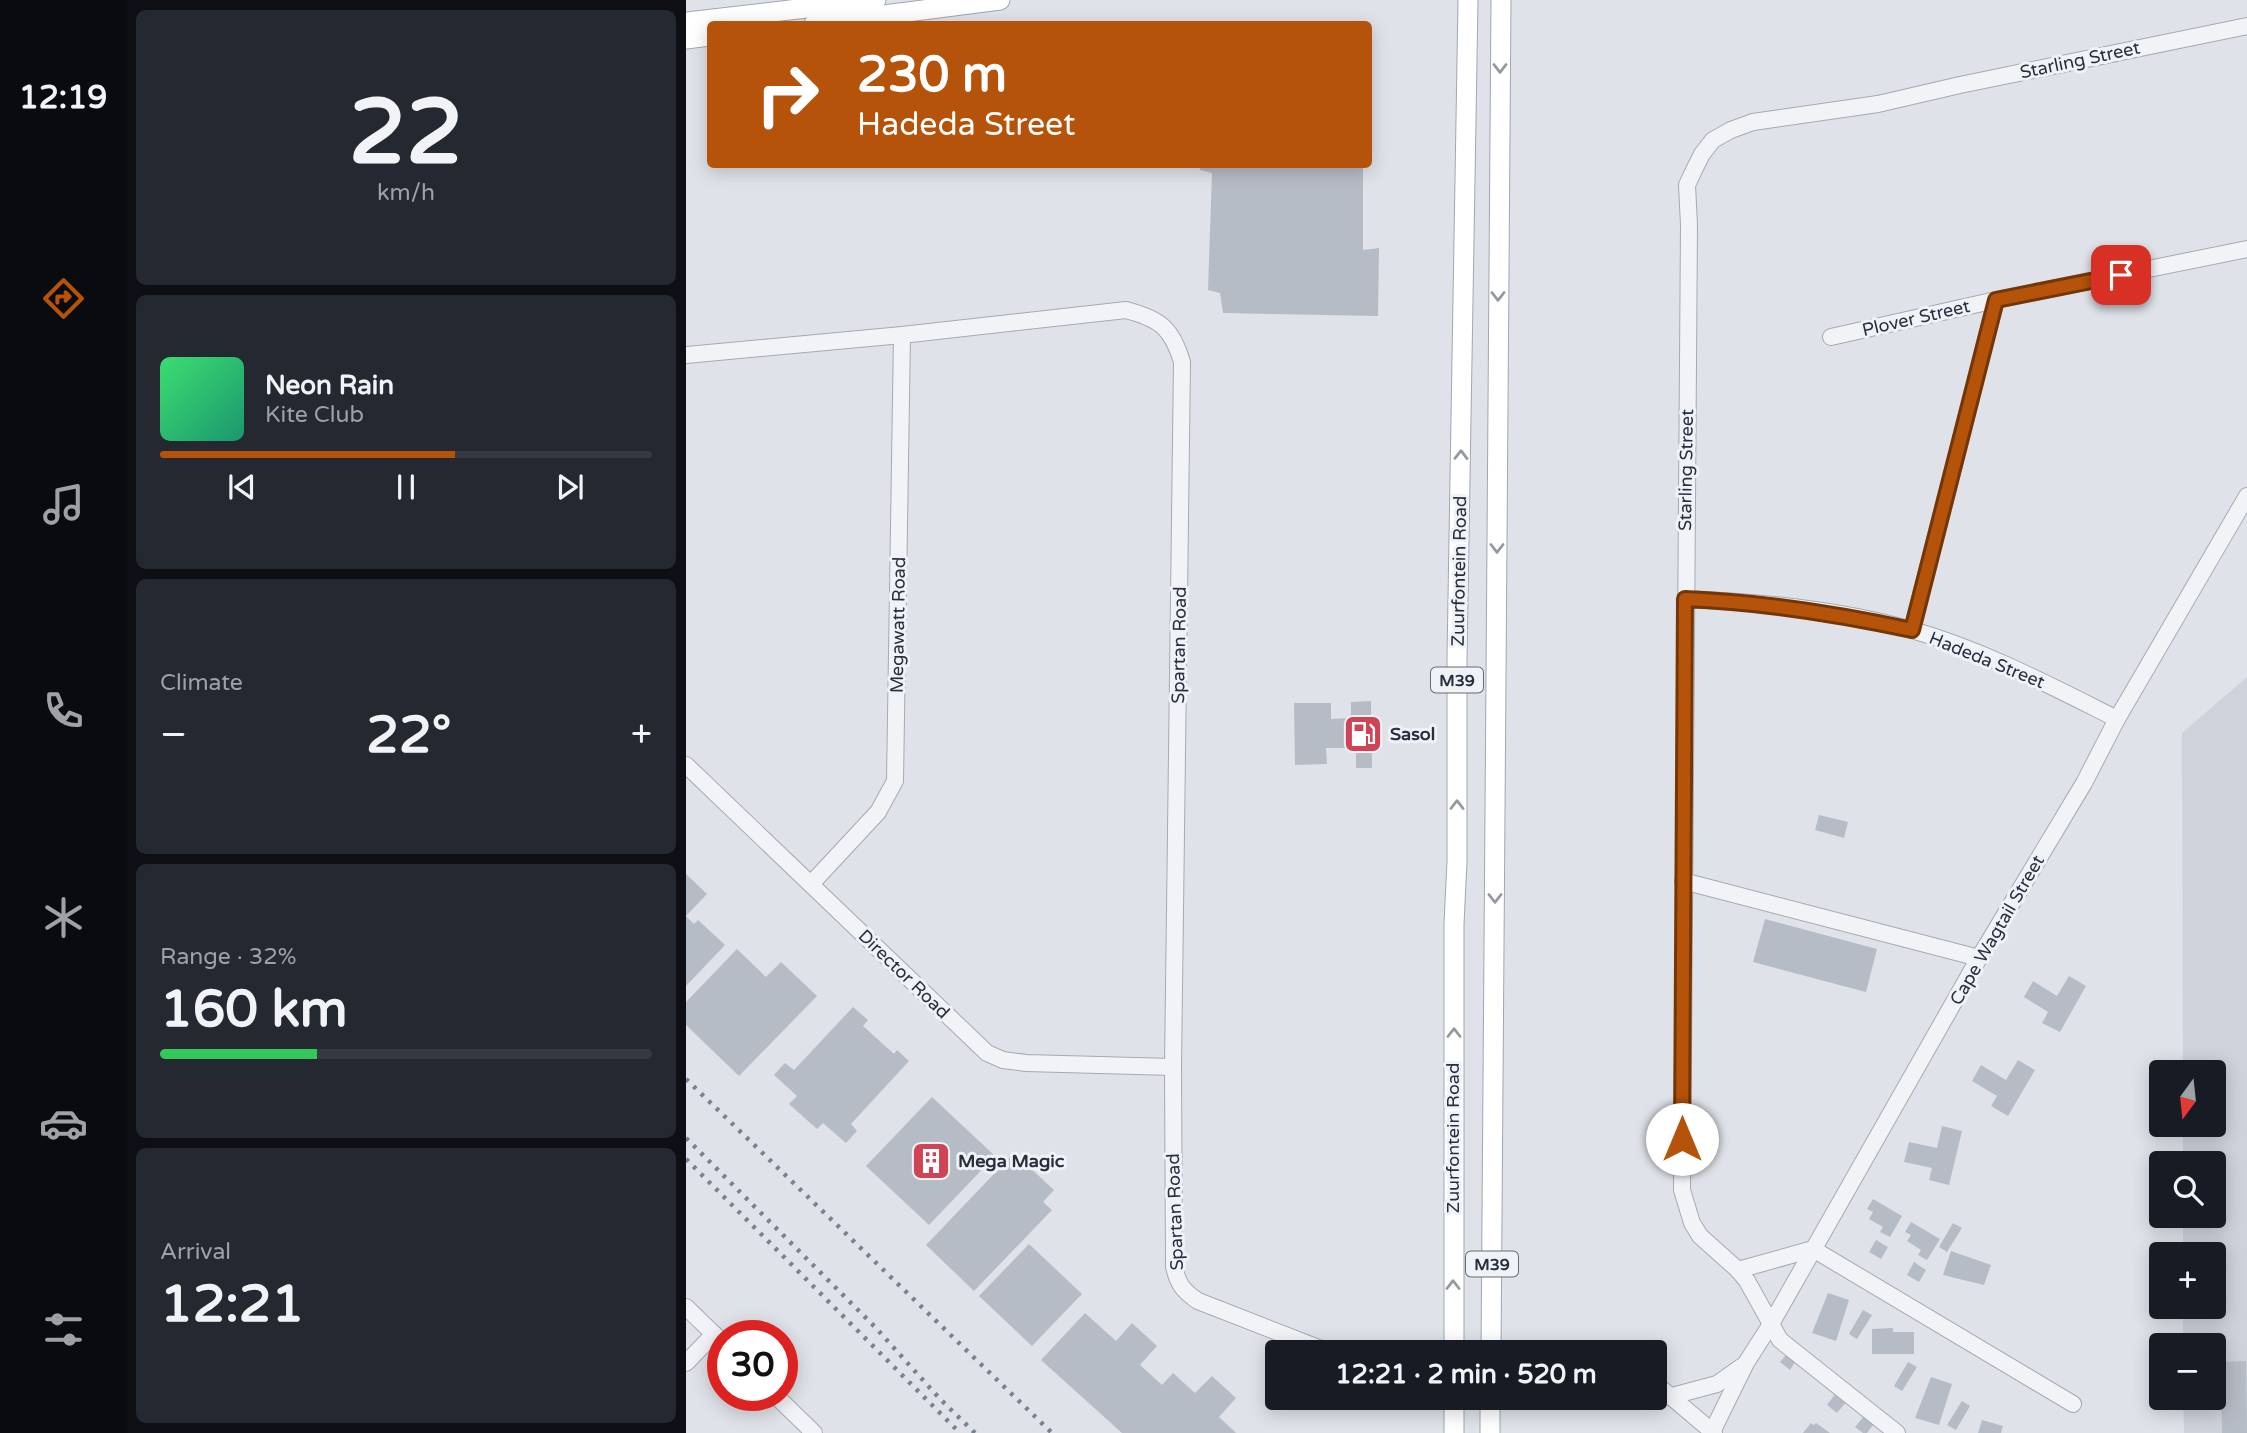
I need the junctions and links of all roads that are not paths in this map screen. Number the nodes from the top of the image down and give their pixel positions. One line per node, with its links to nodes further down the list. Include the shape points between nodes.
1 (876, 0): 6 (main road)
2 (1000, 0): 5 (main road)
3 (1468, 0): 30 (main road, Zuurfontein Road / M39, one-way to 3, via 1454,938)
4 (1501, 0): 31 (main road, Zuurfontein Road / M39, one-way to 31)
5 (837, 21)
6 (686, 22)
7 (2247, 26): 16 (street, Starling Street, via 1878,104 1753,122 1713,140 1687,185)
8 (707, 36): 9 (main road)
9 (686, 39)
10 (2247, 249): 11 (street, Plover Street)
11 (1996, 300): 13 (street, Plover Street); 17 (street)
12 (902, 335): 14 (street, Spartan Road); 21 (street, Megawatt Road, via 895,782 878,812); 23 (street, Spartan Road, via 1126,310 1148,316 1176,341 1182,362)
13 (1831, 337)
14 (686, 355)
15 (2247, 496): 18 (street, Cape Wagtail Street)
16 (1685, 599): 17 (street, Hadeda Street, via 1797,608); 20 (street, Starling Street)
17 (1912, 630): 18 (street, Hadeda Street, via 2034,677)
18 (2117, 719): 22 (street, Cape Wagtail Street)
19 (686, 765): 21 (street, Director Road)
20 (1684, 881): 22 (street); 25 (street, Starling Street, via 1682,1191 1700,1237)
21 (811, 884): 23 (street, Director Road, via 987,1053 1026,1062)
22 (1979, 958): 24 (street, Cape Wagtail Street)
23 (1173, 1067): 29 (street, Spartan Road, via 1174,1267 1178,1282 1198,1301)
24 (1813, 1249): 25 (street); 27 (street, Cape Wagtail Street); 37 (street)
25 (1738, 1270): 27 (street, Starling Street)
26 (686, 1307): 28 (street)
27 (1771, 1324): 34 (street, Cape Wagtail Street); 45 (street, Starling Street, via 1780,1340)
28 (707, 1328)
29 (1298, 1340)
30 (1454, 1340)
31 (1491, 1340)
32 (707, 1347): 33 (street)
33 (686, 1363)
34 (1746, 1363): 36 (street, via 1724,1381); 44 (street)
35 (1667, 1392): 36 (street)
36 (1672, 1396): 44 (street)
37 (2073, 1404)
38 (1454, 1410): 42 (main road)
39 (1490, 1410): 43 (main road)
40 (791, 1411): 41 (street)
41 (814, 1433)
42 (1454, 1433)
43 (1489, 1433)
44 (1713, 1433)
45 (1897, 1433)

